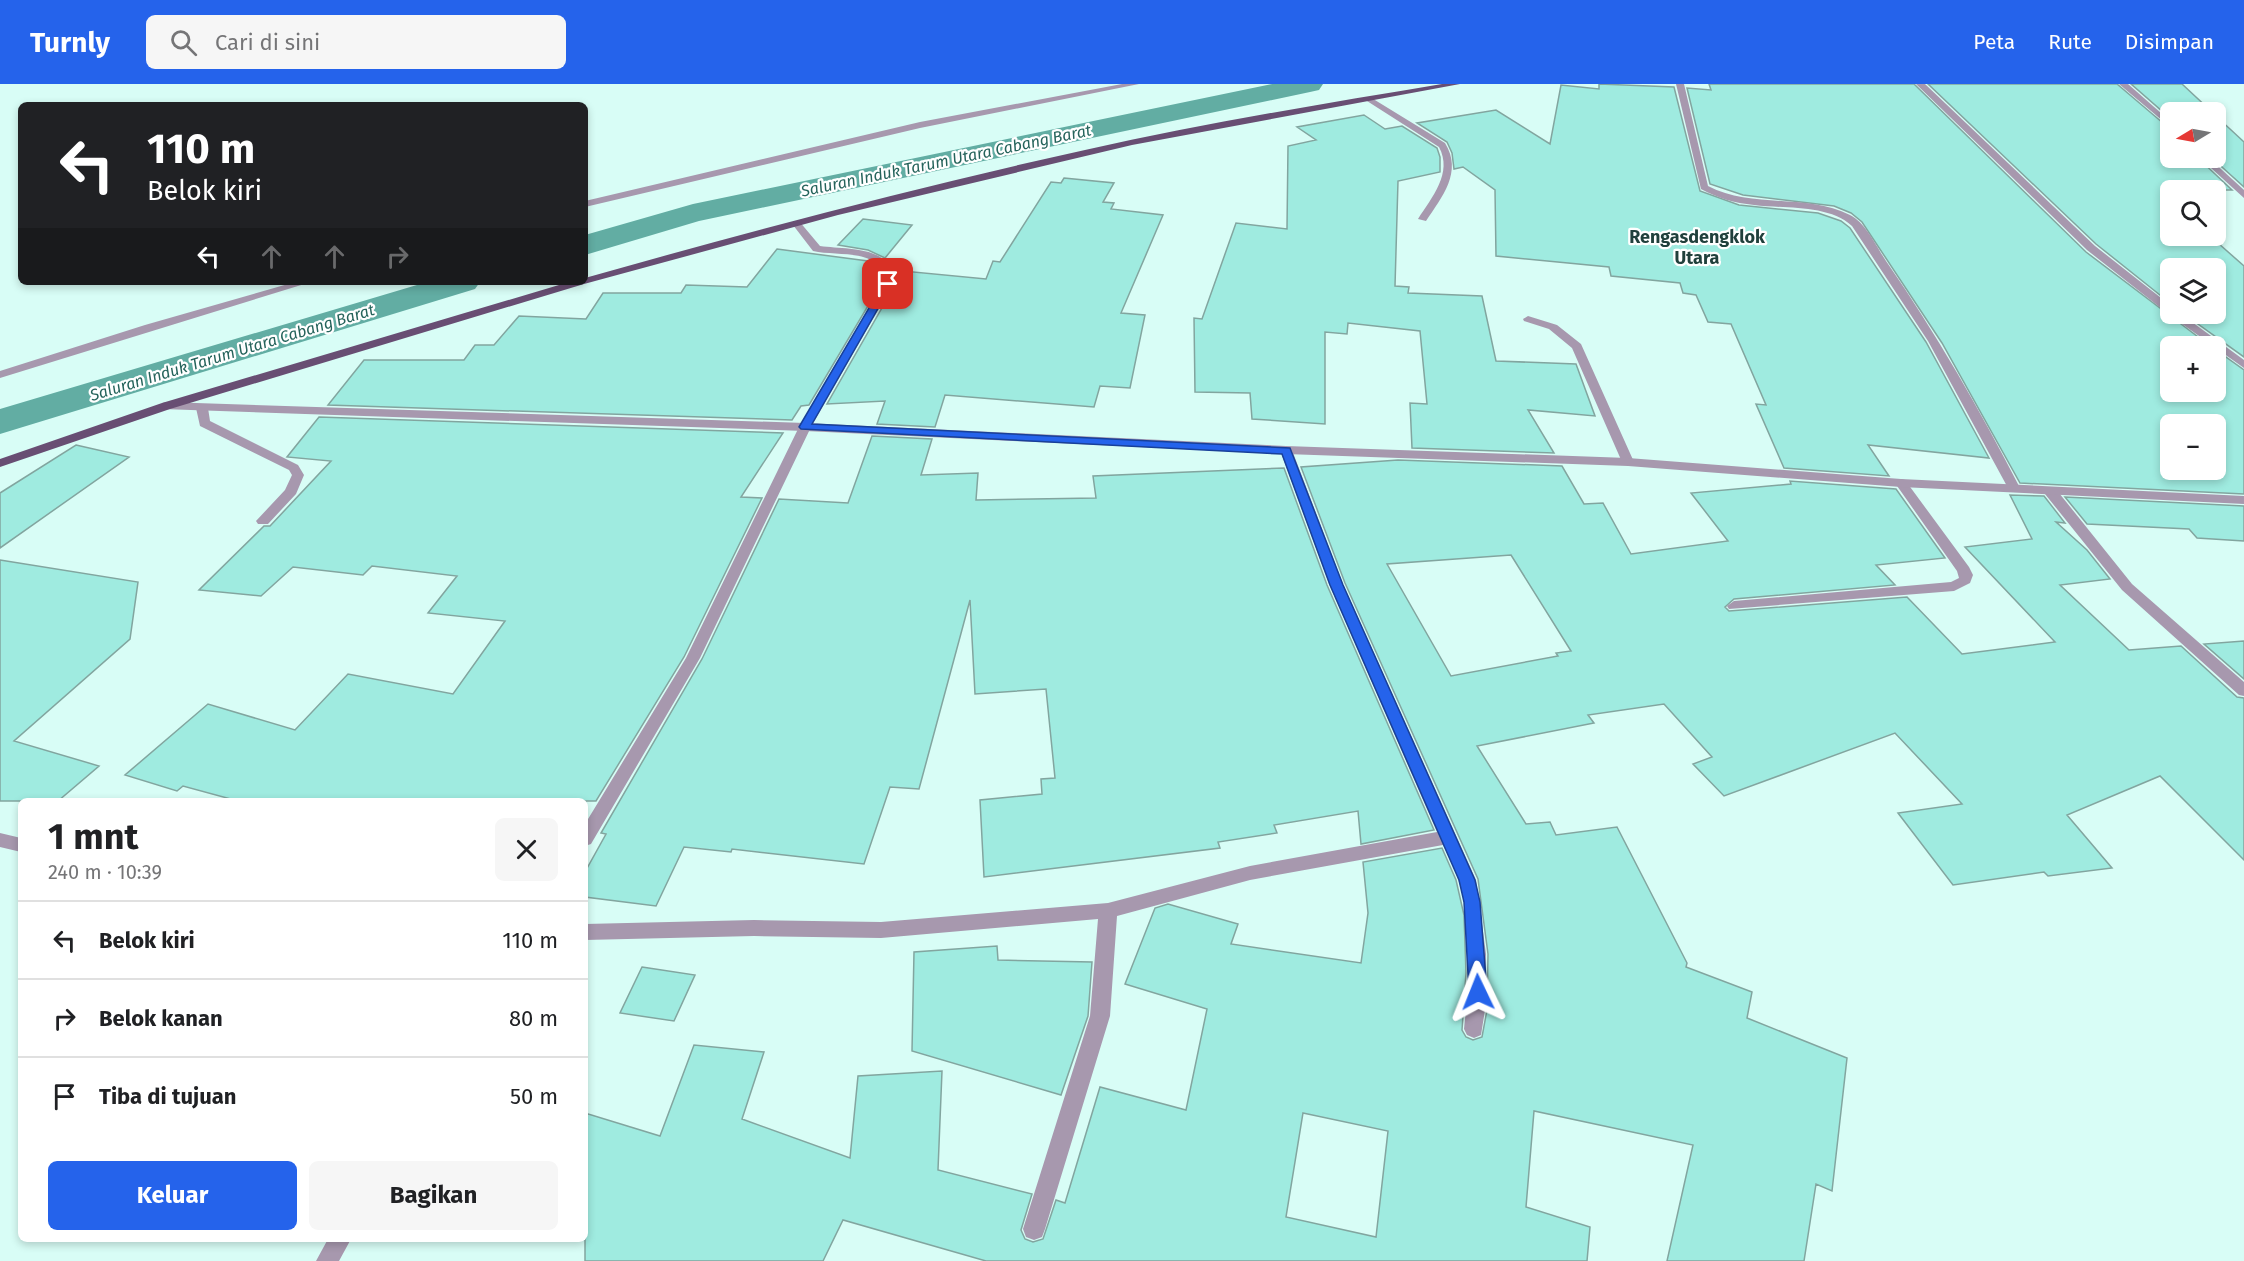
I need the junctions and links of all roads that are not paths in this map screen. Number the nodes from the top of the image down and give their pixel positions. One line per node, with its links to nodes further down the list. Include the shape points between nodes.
1 (1135, 84): 10 (street, via 920,125)
2 (1456, 84): 6 (main road)
3 (1680, 84): 28 (street, via 1704,187 1721,195 1818,210 1852,221 1915,308 1966,394)
4 (1920, 84): 16 (street, via 2091,248)
5 (2123, 84): 7 (street)
6 (1370, 99): 11 (street, via 1442,145 1448,153 1451,169); 12 (main road, via 1086,152)
7 (2160, 116)
8 (2215, 168): 9 (street)
9 (2244, 195)
10 (588, 203)
11 (1423, 219)
12 (796, 223): 13 (main road); 23 (street, via 815,248 878,258 887,265 890,277)
13 (588, 280)
14 (570, 285): 21 (main road)
15 (282, 286): 20 (street)
16 (2160, 302)
17 (1528, 319): 26 (street, via 1553,327 1577,346)
18 (2189, 324): 19 (street)
19 (2244, 365)
20 (0, 375)
21 (166, 406): 22 (street); 25 (main road)
22 (202, 408): 23 (street); 31 (street, via 204,423 294,468 298,475 291,491)
23 (805, 427): 24 (street); 34 (street, via 693,658)
24 (1286, 450): 26 (street); 35 (street, via 1336,585)
25 (0, 462)
26 (1628, 462): 27 (street)
27 (1901, 483): 28 (street); 32 (street, via 1964,570 1962,583)
28 (2014, 488): 29 (street)
29 (2050, 491): 30 (street); 33 (street, via 2127,587)
30 (2244, 500)
31 (262, 521)
32 (1734, 606)
33 (2244, 691)
34 (588, 834)
35 (1447, 837): 38 (street, via 1250,873); 40 (street, via 1460,861 1472,902 1478,992)
36 (0, 840): 37 (street)
37 (18, 844)
38 (1108, 911): 39 (street, via 881,930); 41 (street, via 1100,1016)
39 (588, 932)
40 (1474, 1029)
41 (1035, 1229)
42 (338, 1242): 43 (street)
43 (327, 1261)

